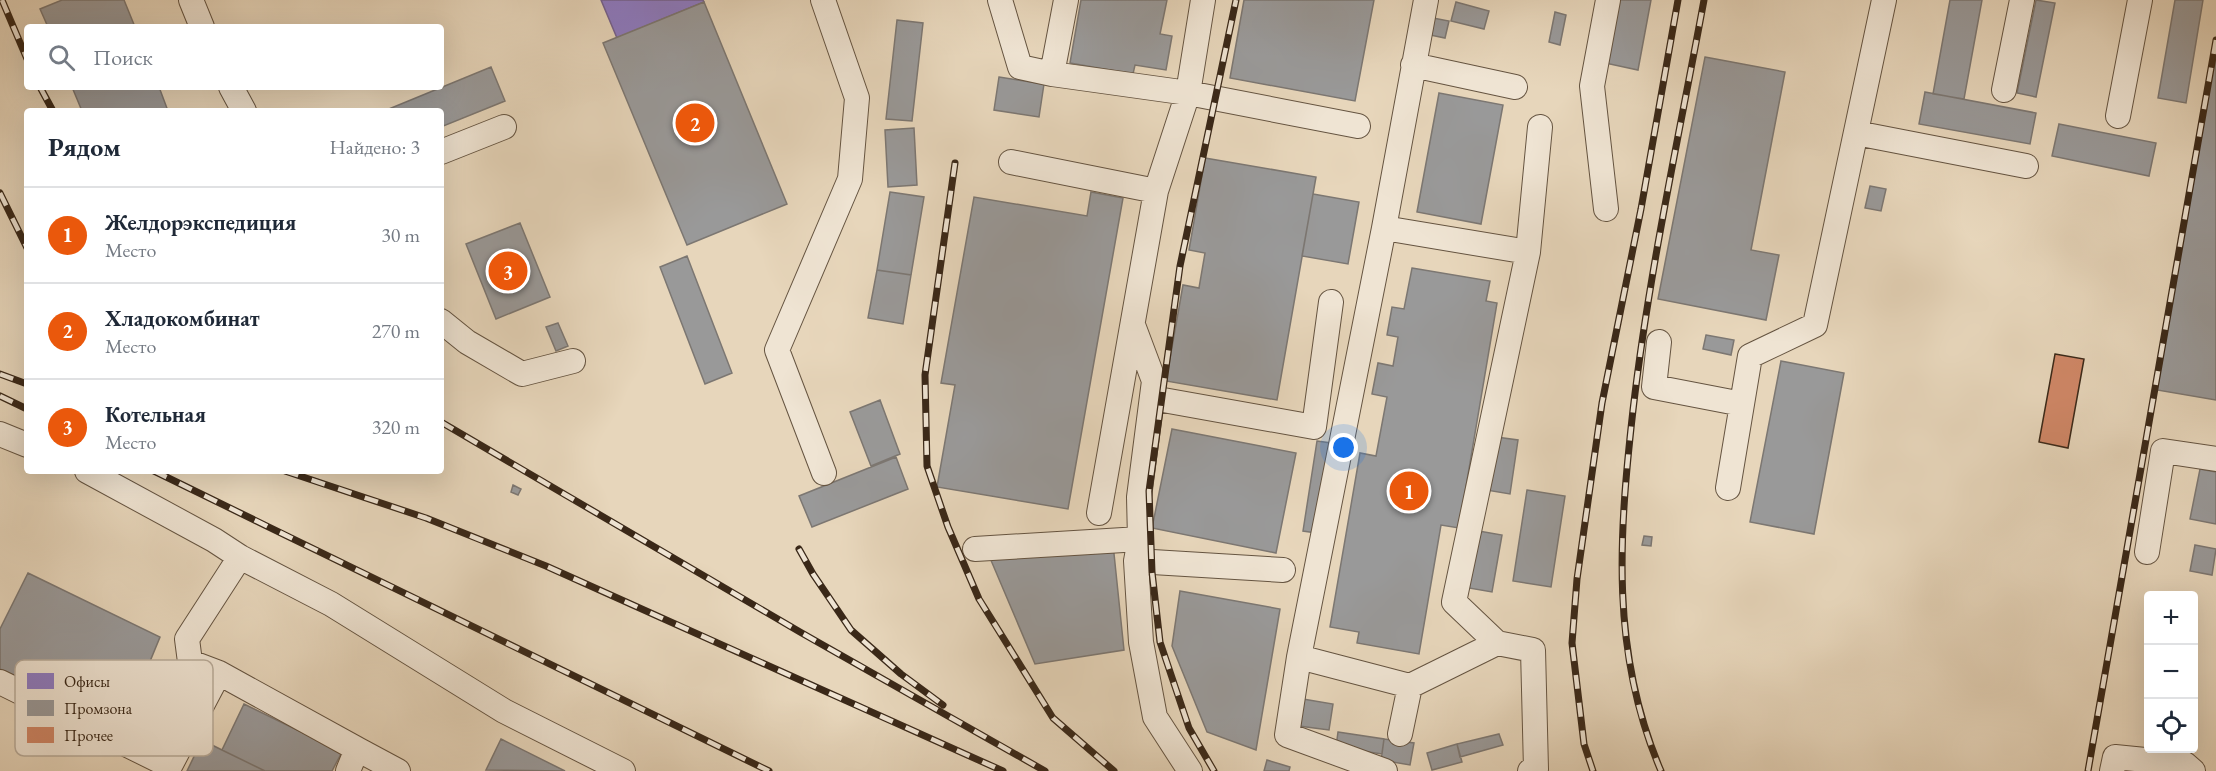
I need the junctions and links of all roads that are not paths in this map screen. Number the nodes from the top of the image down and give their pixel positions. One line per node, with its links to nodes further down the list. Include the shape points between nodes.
1 (191, 0): 11 (street)
2 (823, 0): 41 (street, via 857,98 850,179 777,350)
3 (1000, 0): 13 (street, via 1020,67)
4 (1066, 0): 13 (street)
5 (1203, 0): 17 (street)
6 (1426, 0): 12 (street)
7 (1608, 0): 28 (street, via 1592,86)
8 (1884, 0): 23 (street)
9 (2022, 0): 16 (street)
10 (2140, 0): 19 (street)
11 (201, 24)
12 (1413, 65): 14 (street); 29 (street)
13 (1052, 74): 17 (street)
14 (1515, 87)
15 (233, 90): 18 (street)
16 (2004, 90)
17 (1188, 93): 20 (street); 27 (street)
18 (242, 108)
19 (2118, 117)
20 (1358, 126)
21 (504, 127): 24 (street)
22 (1540, 127): 30 (street)
23 (1856, 133): 26 (street); 37 (street, via 1815,326 1750,356)
24 (444, 151)
25 (1011, 162): 27 (street)
26 (2026, 166)
27 (1156, 191): 33 (street)
28 (1605, 209)
29 (1384, 228): 30 (street); 51 (street)
30 (1528, 252): 50 (street, via 1454,602)
31 (1331, 302): 36 (street, via 1314,428)
32 (444, 323): 35 (street, via 467,342 522,374)
33 (1133, 324): 36 (street, via 1154,381); 44 (street)
34 (1659, 342): 37 (street, via 1654,387)
35 (573, 361)
36 (1152, 398): 46 (street, via 1139,498)
37 (1742, 404): 43 (street)
38 (0, 434): 39 (street)
39 (24, 444)
40 (2216, 459): 47 (street, via 2163,451)
41 (824, 473)
42 (93, 474): 48 (street)
43 (1728, 488)
44 (1099, 513)
45 (975, 549): 46 (street)
46 (1138, 550): 49 (street); 65 (street, via 1141,642 1155,717)
47 (2147, 552)
48 (240, 557): 52 (street, via 187,639); 64 (street, via 331,604 504,711)
49 (1284, 570)
50 (1497, 643): 57 (street); 67 (street, via 1533,650 1536,769)
51 (1299, 657): 57 (street); 66 (street, via 1287,735)
52 (190, 660)
53 (213, 671): 54 (street)
54 (219, 673): 56 (street); 61 (street)
55 (0, 682): 58 (street)
56 (213, 685)
57 (1410, 686): 59 (street)
58 (15, 690)
59 (1400, 734)
60 (144, 756): 62 (street)
61 (352, 760): 63 (street)
62 (169, 769)
63 (398, 771)
64 (623, 771)
65 (1190, 771)
66 (1385, 771)
67 (1530, 771)
68 (2112, 771): 69 (street, via 2115,757 2185,764)
69 (2193, 771)

